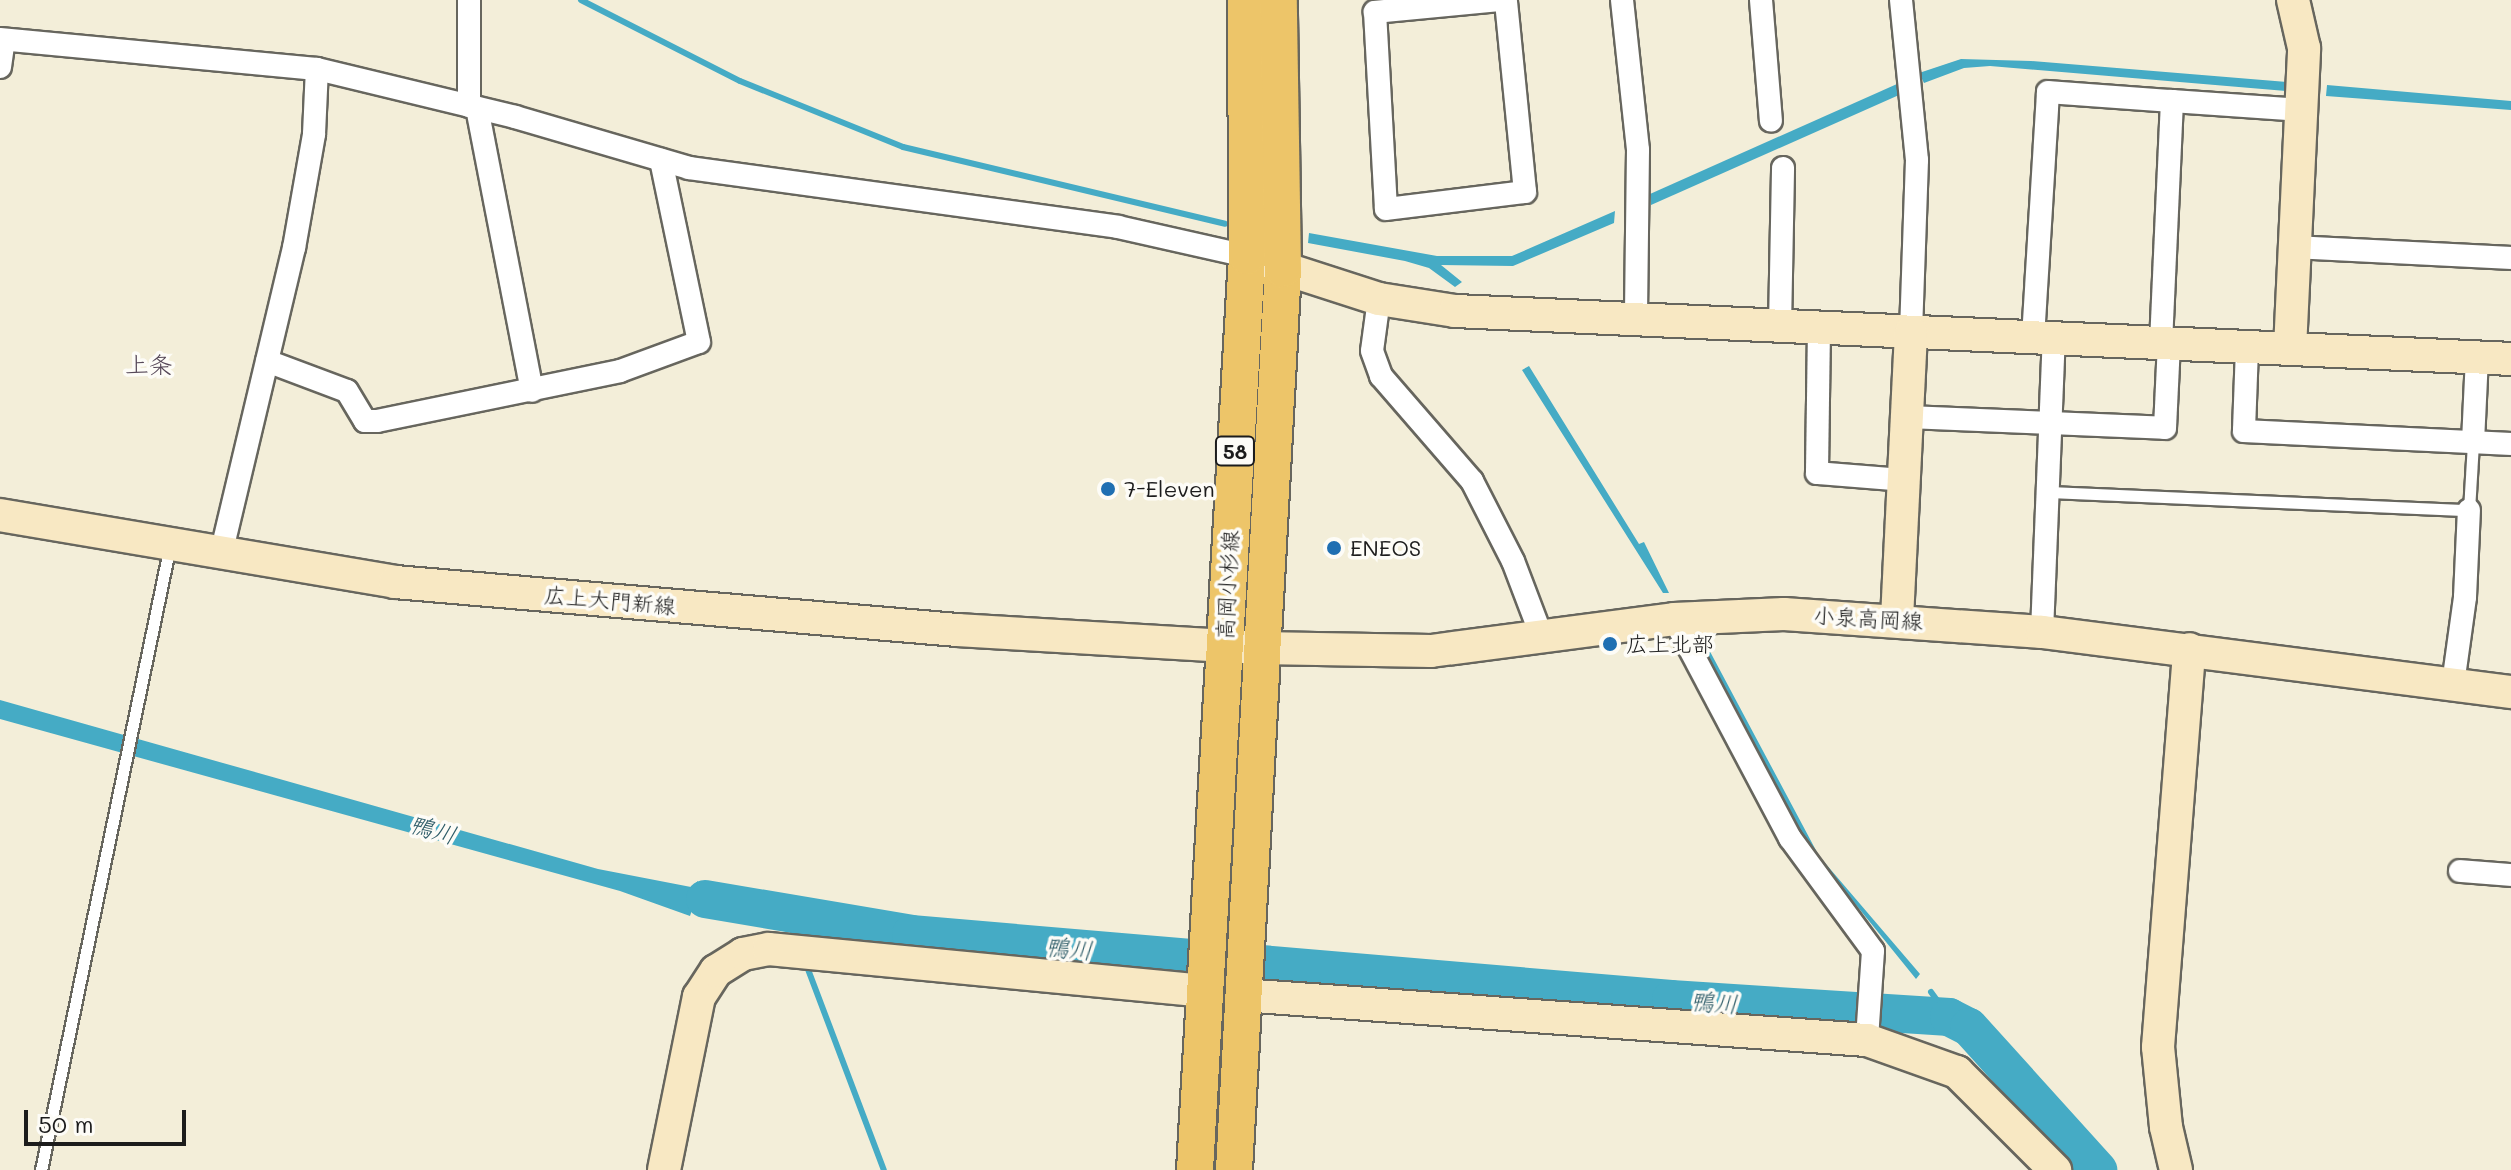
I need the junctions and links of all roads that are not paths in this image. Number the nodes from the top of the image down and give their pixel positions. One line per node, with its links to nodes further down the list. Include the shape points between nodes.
1 (469, 0): 15 (street)
2 (1246, 0): 21 (main road, 高岡小杉線 / 58)
3 (1279, 0): 23 (main road, 高岡小杉線 / 58)
4 (1499, 0): 10 (street)
5 (1506, 0): 10 (street, via 1525,192 1386,209)
6 (1622, 0): 25 (street, via 1638,150)
7 (1761, 0): 17 (street)
8 (1901, 0): 28 (street, via 1917,160)
9 (2293, 0): 16 (street, via 2304,48)
10 (1375, 6)
11 (2, 40): 12 (street); 13 (street)
12 (0, 67)
13 (317, 69): 15 (street); 35 (street, via 311,148)
14 (2172, 101): 16 (street); 29 (street, via 2048,92); 30 (street)
15 (473, 107): 18 (street); 36 (street)
16 (2302, 110): 20 (street)
17 (1771, 121)
18 (661, 160): 21 (street, via 1118,227); 36 (street, via 699,342 620,371)
19 (1783, 168): 26 (street)
20 (2294, 247): 22 (street); 32 (street)
21 (1247, 256): 23 (street); 51 (main road, 高岡小杉線 / 58)
22 (2511, 258)
23 (1283, 269): 24 (street); 52 (main road, 高岡小杉線 / 58)
24 (1379, 299): 25 (street, via 1455,311); 50 (street, via 1372,351 1381,376 1472,481 1513,561)
25 (1636, 319): 26 (street)
26 (1780, 327): 27 (street)
27 (1819, 328): 28 (street); 41 (street, via 1817,473)
28 (1911, 332): 29 (street); 37 (street)
29 (2043, 338): 30 (street); 38 (street)
30 (2165, 344): 31 (street); 38 (street, via 2165,428)
31 (2247, 348): 32 (street); 39 (street, via 2244,431)
32 (2290, 349): 33 (street)
33 (2477, 357): 34 (street); 39 (street)
34 (2511, 359)
35 (267, 361): 36 (street, via 347,391 365,421); 46 (street)
36 (532, 391)
37 (1907, 417): 38 (street); 41 (street)
38 (2051, 423): 42 (street)
39 (2473, 442): 40 (street); 43 (lane)
40 (2511, 444)
41 (1904, 480): 48 (street)
42 (2049, 492): 43 (lane); 49 (street)
43 (2469, 510): 54 (street)
44 (0, 515): 45 (street, 広上大門新線)
45 (170, 544): 46 (street, 広上大門新線); 61 (lane)
46 (221, 554): 51 (street, 広上大門新線, via 395,582 957,630)
47 (1674, 619): 48 (street, 小泉高岡線, via 1784,614); 50 (street, 小泉高岡線); 60 (street, via 1790,838 1873,951)
48 (1897, 619): 49 (street, 小泉高岡線)
49 (2042, 632): 53 (street, 小泉高岡線)
50 (1543, 640): 52 (street, 小泉高岡線, via 1431,651)
51 (1224, 646): 52 (street, 小泉高岡線); 58 (main road, 高岡小杉線 / 58)
52 (1260, 648): 59 (main road, 高岡小杉線 / 58)
53 (2189, 649): 54 (street, 小泉高岡線); 66 (street, via 2158,1047)
54 (2453, 684): 55 (street, 小泉高岡線)
55 (2511, 692)
56 (2460, 871): 57 (street)
57 (2511, 875)
58 (1207, 984): 62 (street, via 769,949 743,954 716,971 699,997); 63 (main road, 高岡小杉線 / 58)
59 (1242, 988): 60 (street); 64 (main road, 高岡小杉線 / 58)
60 (1868, 1034): 65 (street, via 1957,1072)
61 (41, 1170)
62 (664, 1170)
63 (1195, 1170)
64 (1234, 1170)
65 (2055, 1170)
66 (2176, 1170)

